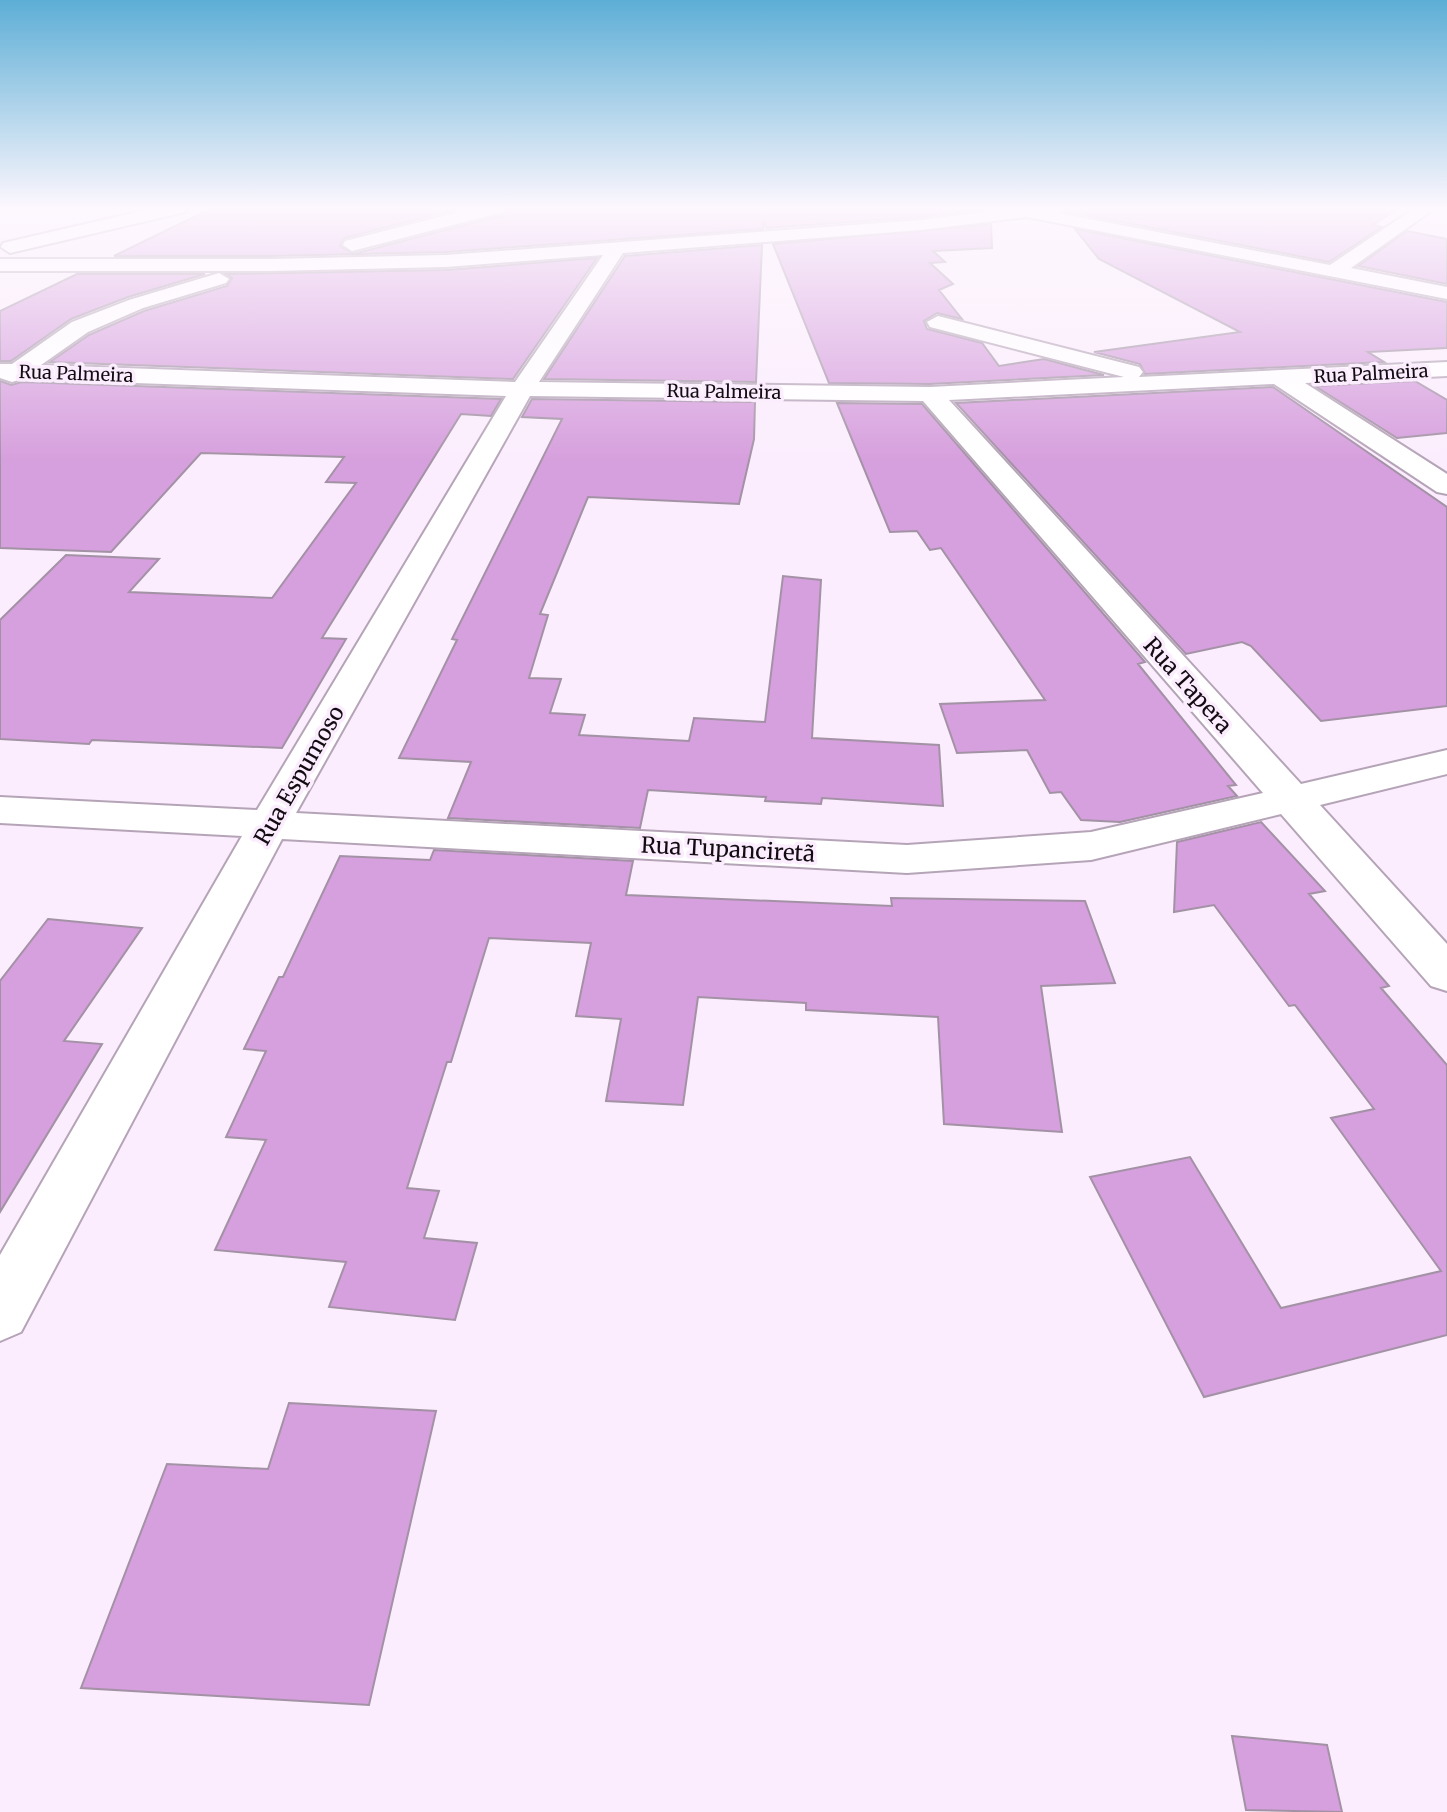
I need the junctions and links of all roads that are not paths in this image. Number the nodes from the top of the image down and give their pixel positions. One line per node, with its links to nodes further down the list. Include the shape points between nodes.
1 (176, 293): 5 (street, via 80,327)
2 (587, 293): 8 (street, Rua Espumoso)
3 (938, 322): 7 (street)
4 (1447, 369): 6 (street, Rua Palmeira)
5 (6, 375): 8 (street, Rua Palmeira)
6 (1282, 379): 7 (street, Rua Palmeira); 10 (street)
7 (1176, 384): 9 (street, Rua Palmeira)
8 (522, 389): 9 (street, Rua Palmeira); 14 (street, Rua Espumoso)
9 (930, 394): 12 (street, Rua Tapera)
10 (1447, 486)
11 (1447, 762): 12 (street, Rua Tupanciretã)
12 (1289, 798): 14 (street, Rua Tupanciretã, via 1091,846 907,859); 15 (street, Rua Tapera)
13 (0, 810): 14 (street, Rua Tupanciretã)
14 (269, 825): 16 (street, Rua Espumoso)
15 (1447, 974)
16 (0, 1312)

